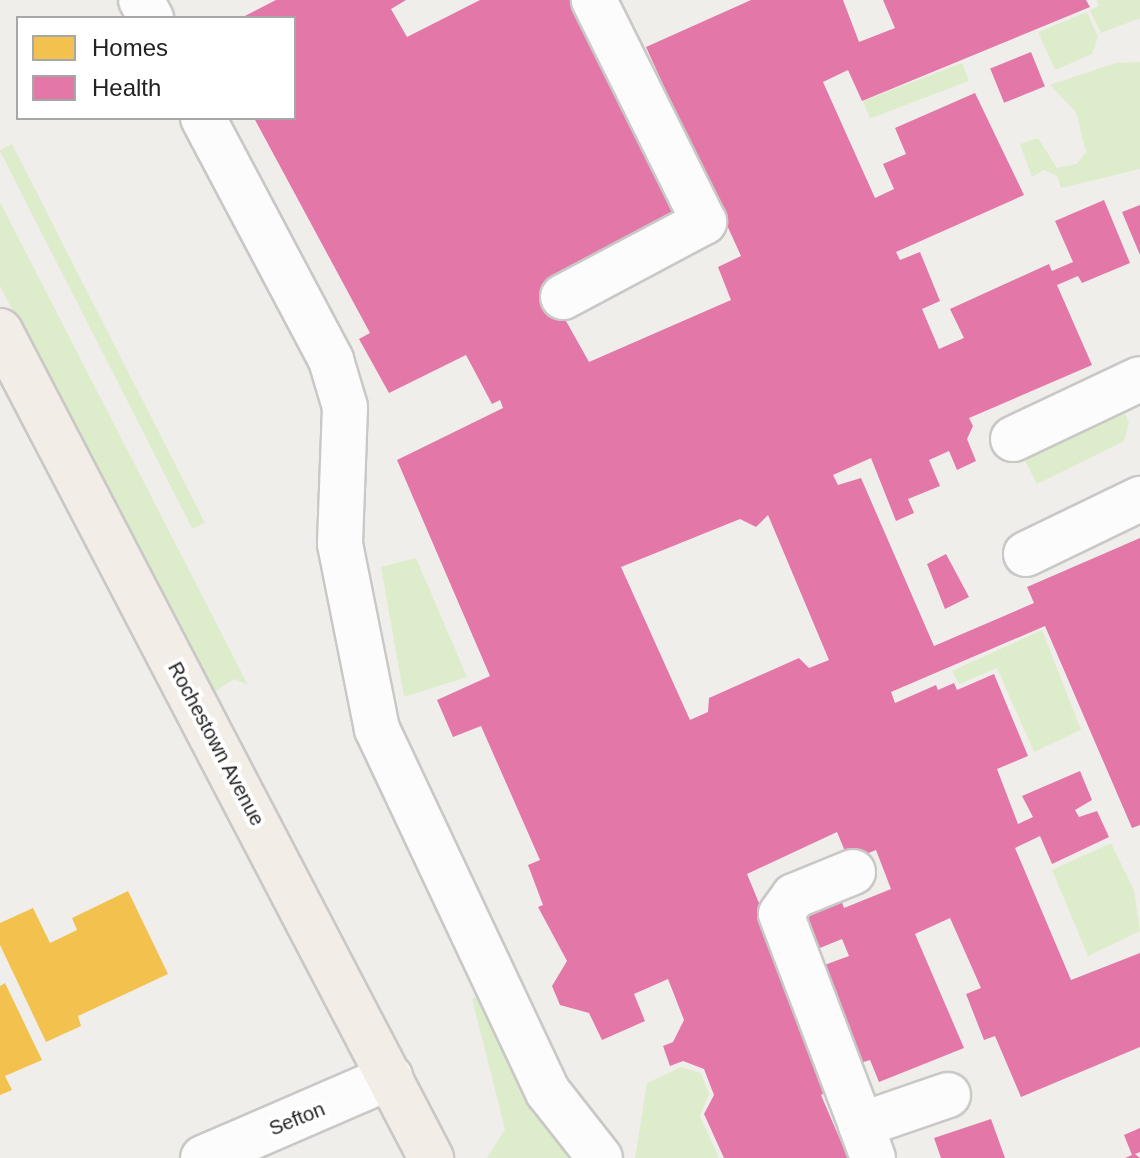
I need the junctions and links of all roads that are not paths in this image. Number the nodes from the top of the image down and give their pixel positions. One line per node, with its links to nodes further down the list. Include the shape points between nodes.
1 (594, 0): 3 (street, via 704,222)
2 (205, 120): 15 (street, via 233,155 331,360 345,407 340,544 377,729 548,1092)
3 (563, 297)
4 (0, 331): 10 (main road, Rochestown Avenue)
5 (1140, 379): 6 (street)
6 (1013, 439)
7 (1140, 499): 8 (street)
8 (1026, 554)
9 (853, 872): 12 (street, via 794,896 781,914)
10 (390, 1077): 13 (street, Sefton); 14 (main road, Rochestown Avenue)
11 (948, 1095): 12 (street)
12 (867, 1141)
13 (203, 1158)
14 (431, 1158)
15 (600, 1158)

